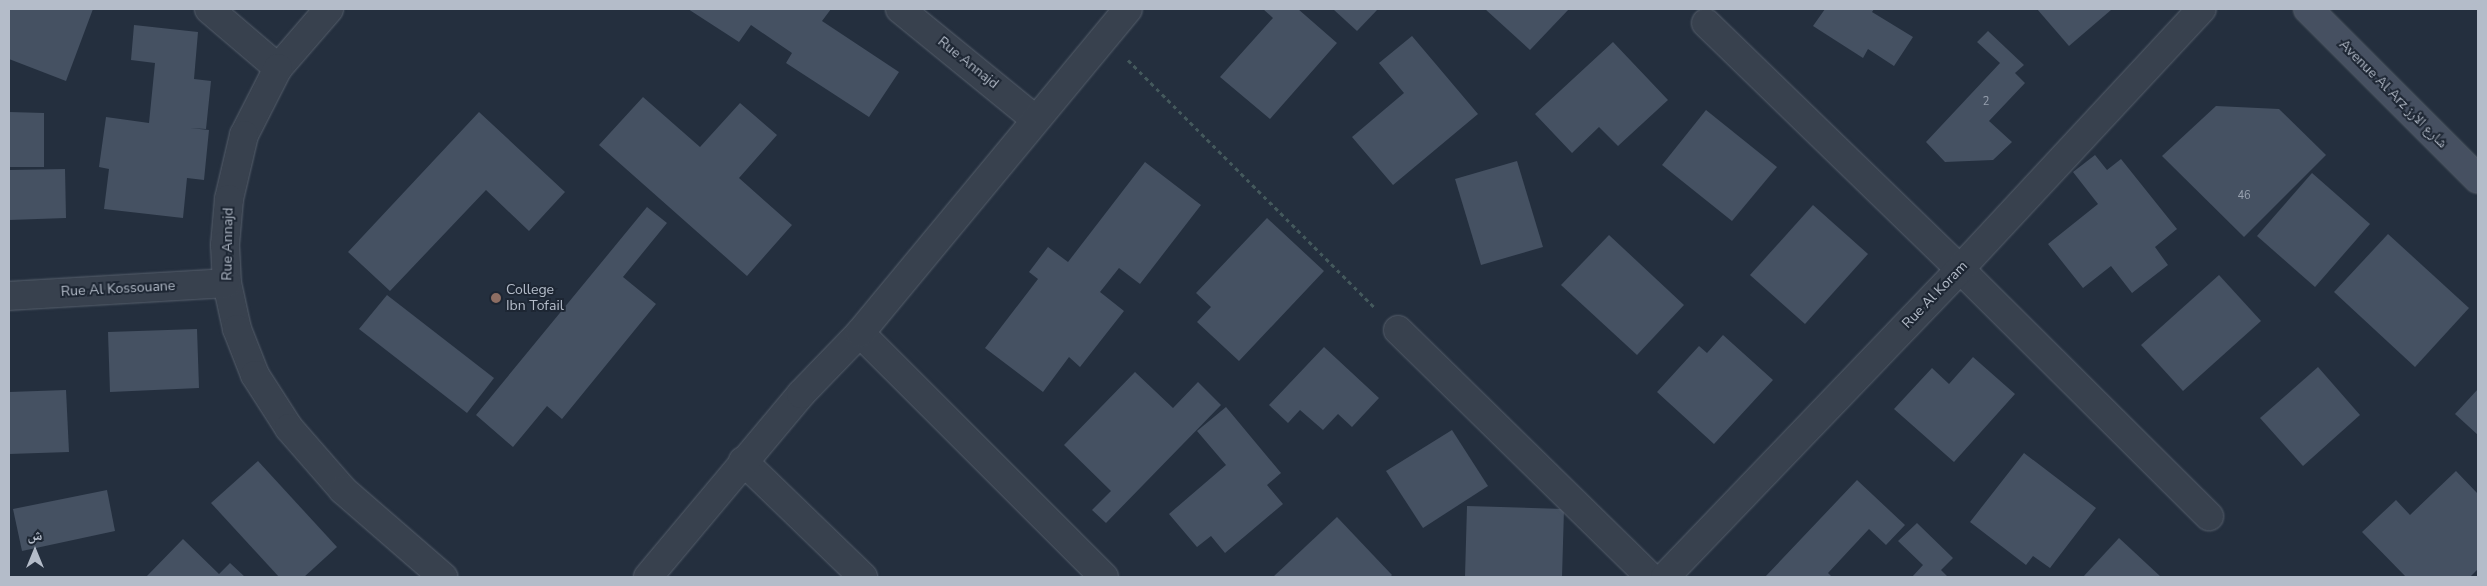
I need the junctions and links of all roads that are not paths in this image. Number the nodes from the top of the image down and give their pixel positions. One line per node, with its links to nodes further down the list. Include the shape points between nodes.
1 (209, 9): 8 (street)
2 (329, 9): 8 (street, Rue Annajd)
3 (900, 9): 9 (street, Rue Annajd)
4 (1128, 9): 9 (street)
5 (2202, 9): 11 (street, Rue Al Koram)
6 (2308, 9): 10 (street, Avenue Al Arz شارع الأرز)
7 (1706, 23): 11 (street)
8 (278, 68): 12 (street, Rue Annajd, via 244,135 229,199 225,245)
9 (1035, 119): 15 (street)
10 (2478, 179)
11 (1960, 269): 17 (street); 23 (street, Rue Al Koram)
12 (227, 283): 13 (street, Rue Al Kossouane); 18 (street, Rue Annajd, via 237,328 255,375 289,428 343,490)
13 (9, 296)
14 (1398, 330): 22 (street)
15 (860, 333): 16 (street, via 801,394); 21 (street)
16 (743, 462): 19 (street); 20 (street)
17 (2209, 516)
18 (443, 577)
19 (648, 577)
20 (863, 577)
21 (1104, 577)
22 (1650, 577)
23 (1665, 577)

